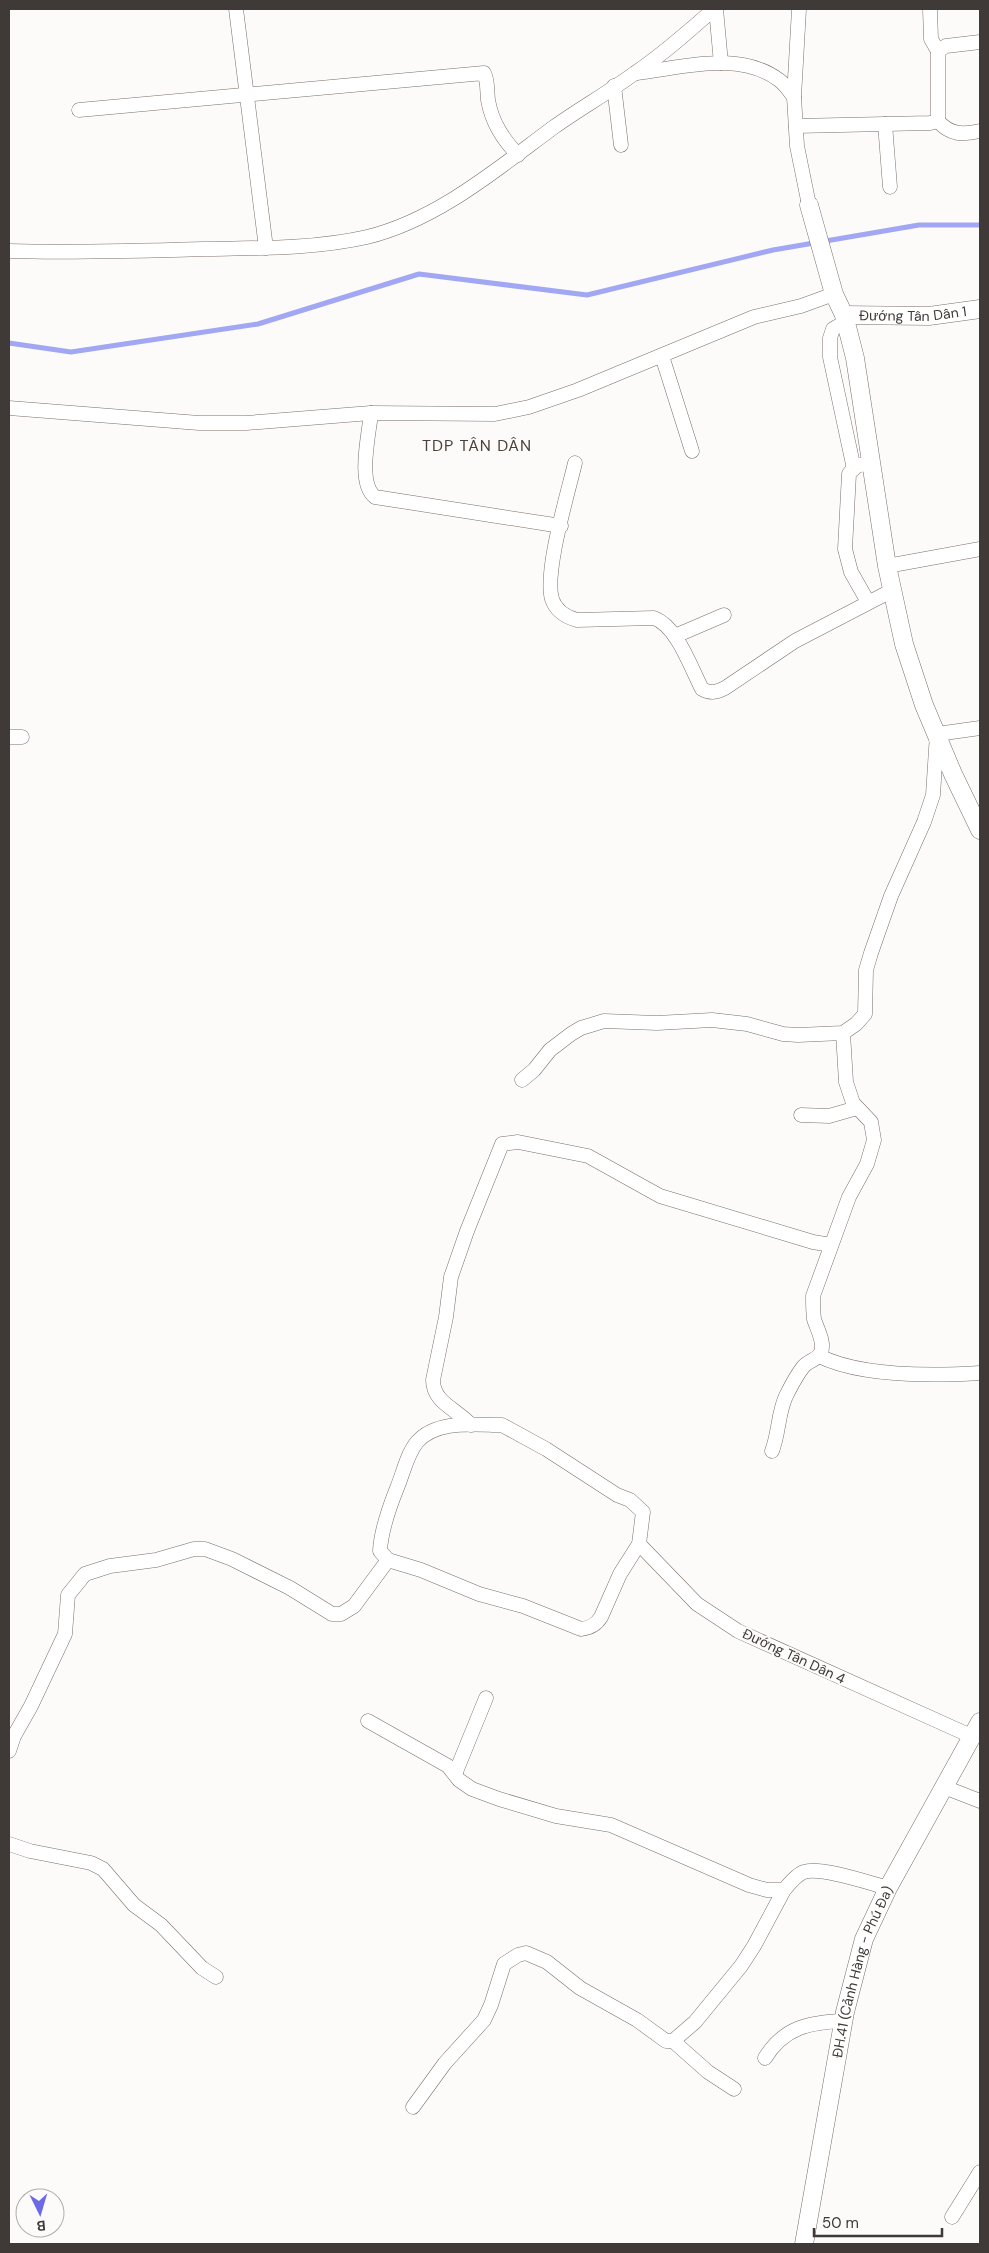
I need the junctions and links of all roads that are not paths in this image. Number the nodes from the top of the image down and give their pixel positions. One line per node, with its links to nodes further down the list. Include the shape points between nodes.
1 (236, 9): 10 (street)
2 (715, 9): 7 (street); 8 (street)
3 (799, 9): 11 (street)
4 (930, 9): 6 (street, via 931,40)
5 (980, 42): 6 (street, via 946,46)
6 (938, 51): 13 (street)
7 (721, 63): 8 (street); 11 (street, via 736,63 767,72)
8 (635, 74): 9 (street)
9 (614, 86): 17 (street); 18 (street)
10 (246, 96): 12 (street); 18 (street, via 484,73 496,125 503,139); 21 (street)
11 (794, 97): 15 (street)
12 (79, 110)
13 (938, 120): 14 (street); 16 (street, via 952,132 968,134)
14 (885, 124): 15 (street); 19 (street)
15 (796, 126): 20 (street, via 799,166)
16 (980, 131)
17 (621, 146)
18 (518, 155): 21 (street, via 464,194 368,237)
19 (890, 187)
20 (810, 205): 23 (street)
21 (266, 248): 22 (street)
22 (9, 251)
23 (834, 294): 25 (street); 26 (street, via 754,317)
24 (980, 309): 25 (street, Đướng Tân Dân 1, via 929,316)
25 (845, 319): 31 (street, via 855,358); 32 (street, via 833,328 830,357)
26 (662, 356): 28 (street, via 515,411 495,414); 29 (street)
27 (9, 408): 28 (street, via 199,423 246,423)
28 (371, 413): 33 (street, via 365,473 369,493 375,498)
29 (692, 451)
30 (575, 463): 33 (street)
31 (871, 464): 32 (street); 35 (street)
32 (854, 469): 37 (street, via 848,478 845,549 851,572)
33 (561, 526): 39 (street, via 550,574 552,595 558,609 577,620 654,618 663,621)
34 (980, 549): 35 (street)
35 (887, 566): 36 (street)
36 (891, 591): 37 (street); 41 (street, via 904,644)
37 (868, 602): 39 (street, via 794,641 738,680 714,692 702,689)
38 (724, 615): 39 (street)
39 (675, 636)
40 (980, 728): 41 (street)
41 (937, 734): 42 (street); 43 (street, via 933,795 871,953 866,970 865,1014)
42 (980, 830)
43 (844, 1033): 44 (street, via 782,1034 747,1024 712,1020 604,1021 571,1034 550,1050); 45 (street, via 846,1082)
44 (522, 1080)
45 (857, 1108): 46 (street, via 830,1116); 47 (street, via 871,1122 874,1140 867,1164 849,1196)
46 (801, 1115)
47 (831, 1245): 48 (street, via 813,1296 814,1319 821,1341); 50 (street, via 660,1196 588,1156 518,1142 502,1144 451,1277 433,1380 433,1390 438,1397)
48 (819, 1356): 49 (street, via 853,1368 930,1374); 51 (street, via 802,1368 785,1398)
49 (980, 1373)
50 (471, 1425): 52 (street, via 502,1425 639,1506 644,1512); 53 (street, via 439,1429 418,1442 407,1462 384,1527 380,1551)
51 (772, 1452)
52 (639, 1544): 53 (street, via 620,1574 597,1623 580,1629); 56 (street, Đướng Tân Dân 4, via 697,1604 738,1631)
53 (388, 1560): 57 (street, via 354,1606 341,1614 332,1614 290,1588 205,1549 110,1566 85,1574 68,1595 65,1634)
54 (486, 1698): 58 (street)
55 (368, 1721): 58 (street, via 448,1766)
56 (976, 1729): 59 (street, ĐH.41 (Cảnh Hàng - Phú Đa))
57 (9, 1752)
58 (455, 1774): 63 (street, via 472,1789 499,1799 556,1816 611,1825 749,1885)
59 (944, 1787): 60 (street); 62 (street, ĐH.41 (Cảnh Hàng - Phú Đa))
60 (980, 1801)
61 (9, 1844): 64 (street, via 91,1863 103,1869 134,1904 161,1924 202,1968)
62 (888, 1888): 63 (street, via 811,1870 802,1872); 65 (street, ĐH.41 (Cảnh Hàng - Phú Đa), via 864,1939)
63 (784, 1890): 66 (street, via 741,1966 695,2022)
64 (216, 1977)
65 (844, 2021): 67 (street, via 801,2026 778,2042); 72 (street, ĐH.41 (Cảnh Hàng - Phú Đa))
66 (674, 2041): 68 (street, via 708,2072); 69 (street, via 666,2041 637,2020 580,1988 547,1962 526,1953 504,1964 484,2020 445,2063)
67 (765, 2058)
68 (734, 2089)
69 (413, 2107)
70 (980, 2172): 71 (street)
71 (952, 2217)
72 (804, 2244)

